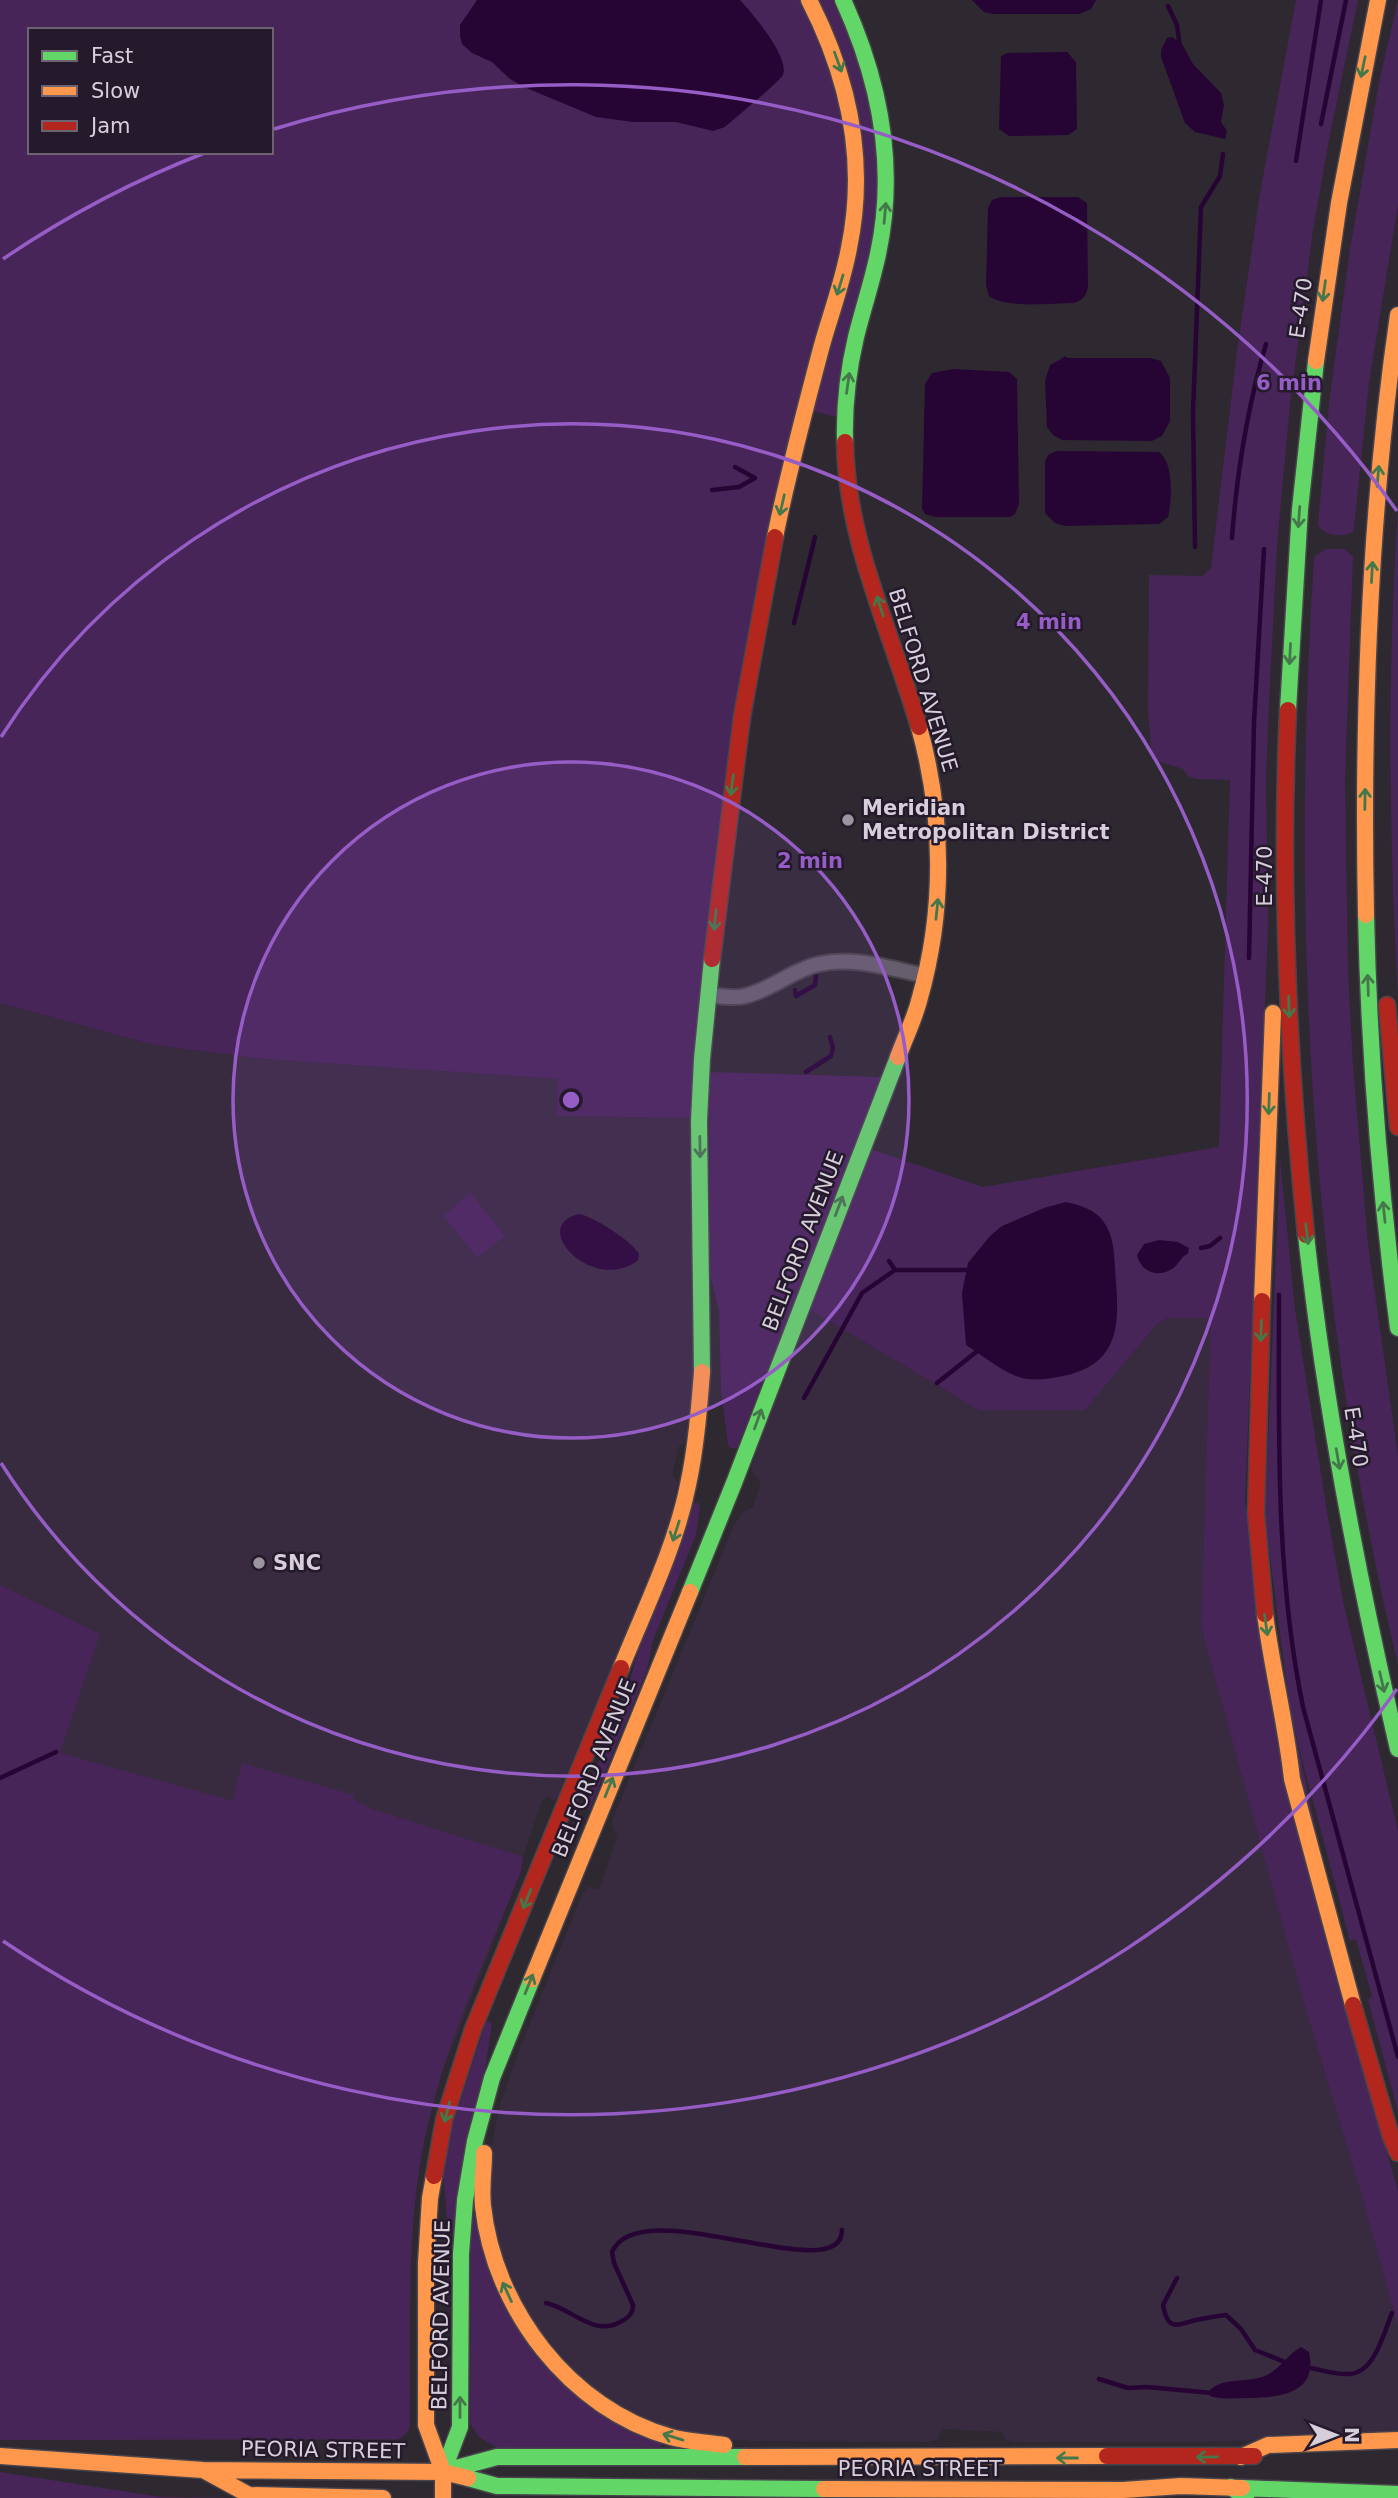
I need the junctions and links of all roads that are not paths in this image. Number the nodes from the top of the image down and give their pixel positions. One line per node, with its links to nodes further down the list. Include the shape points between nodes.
1 (809, 0): 9 (main road, BELFORD AVENUE, one-way to 9, via 834,50 849,101 857,155 856,211 761,605 741,717)
2 (842, 0): 8 (main road, BELFORD AVENUE, one-way to 2, via 939,881 934,793 921,733 861,547 846,467 847,383 882,240 886,170 874,79)
3 (1378, 0): 6 (main road, E-470, one-way to 6, via 1335,223 1305,443 1286,740)
4 (1398, 315): 5 (main road, one-way to 4, via 1367,681 1376,505)
5 (1365, 867): 7 (main road, via 1381,893); 12 (main road, one-way to 5, via 1373,1088)
6 (1285, 890): 13 (main road, E-470, one-way to 13, via 1292,1083 1314,1300 1348,1517); 14 (main road, one-way to 14, via 1276,952 1256,1504 1265,1619)
7 (1383, 954)
8 (926, 976): 9 (street, via 828,962 804,968 749,995); 15 (main road, BELFORD AVENUE, one-way to 8, via 499,2058 734,1483)
9 (708, 995): 24 (main road, BELFORD AVENUE, one-way to 24, via 699,1112 703,1379 691,1478 663,1569 473,2029 448,2107 432,2182 426,2263 426,2425)
10 (1386, 996): 11 (main road)
11 (1398, 1127)
12 (1398, 1328)
13 (1398, 1749)
14 (1289, 1751): 16 (main road, via 1300,1776); 17 (main road, via 1320,1887)
15 (481, 2115): 22 (main road, one-way to 15, via 811,2447 719,2445 672,2437 624,2417 568,2378 520,2318 493,2256 484,2210 487,2136); 24 (main road, BELFORD AVENUE, one-way to 15, via 460,2427 462,2231)
16 (1398, 2133)
17 (1398, 2153)
18 (1398, 2440): 21 (main road, via 1268,2445)
19 (1398, 2451): 21 (main road, PEORIA STREET)
20 (0, 2456): 23 (main road, PEORIA STREET)
21 (1241, 2457): 22 (main road, PEORIA STREET, one-way to 22)
22 (836, 2458): 24 (main road, PEORIA STREET, via 496,2457)
23 (203, 2470): 24 (main road, PEORIA STREET); 28 (main road, via 249,2496)
24 (443, 2472): 26 (main road, PEORIA STREET, via 498,2486); 29 (main road, BELFORD AVENUE)
25 (1231, 2487): 26 (main road, PEORIA STREET); 27 (main road, PEORIA STREET); 31 (main road)
26 (619, 2489): 30 (main road, via 593,2497)
27 (1398, 2494)
28 (383, 2498)
29 (443, 2498)
30 (495, 2498)
31 (1246, 2498)

